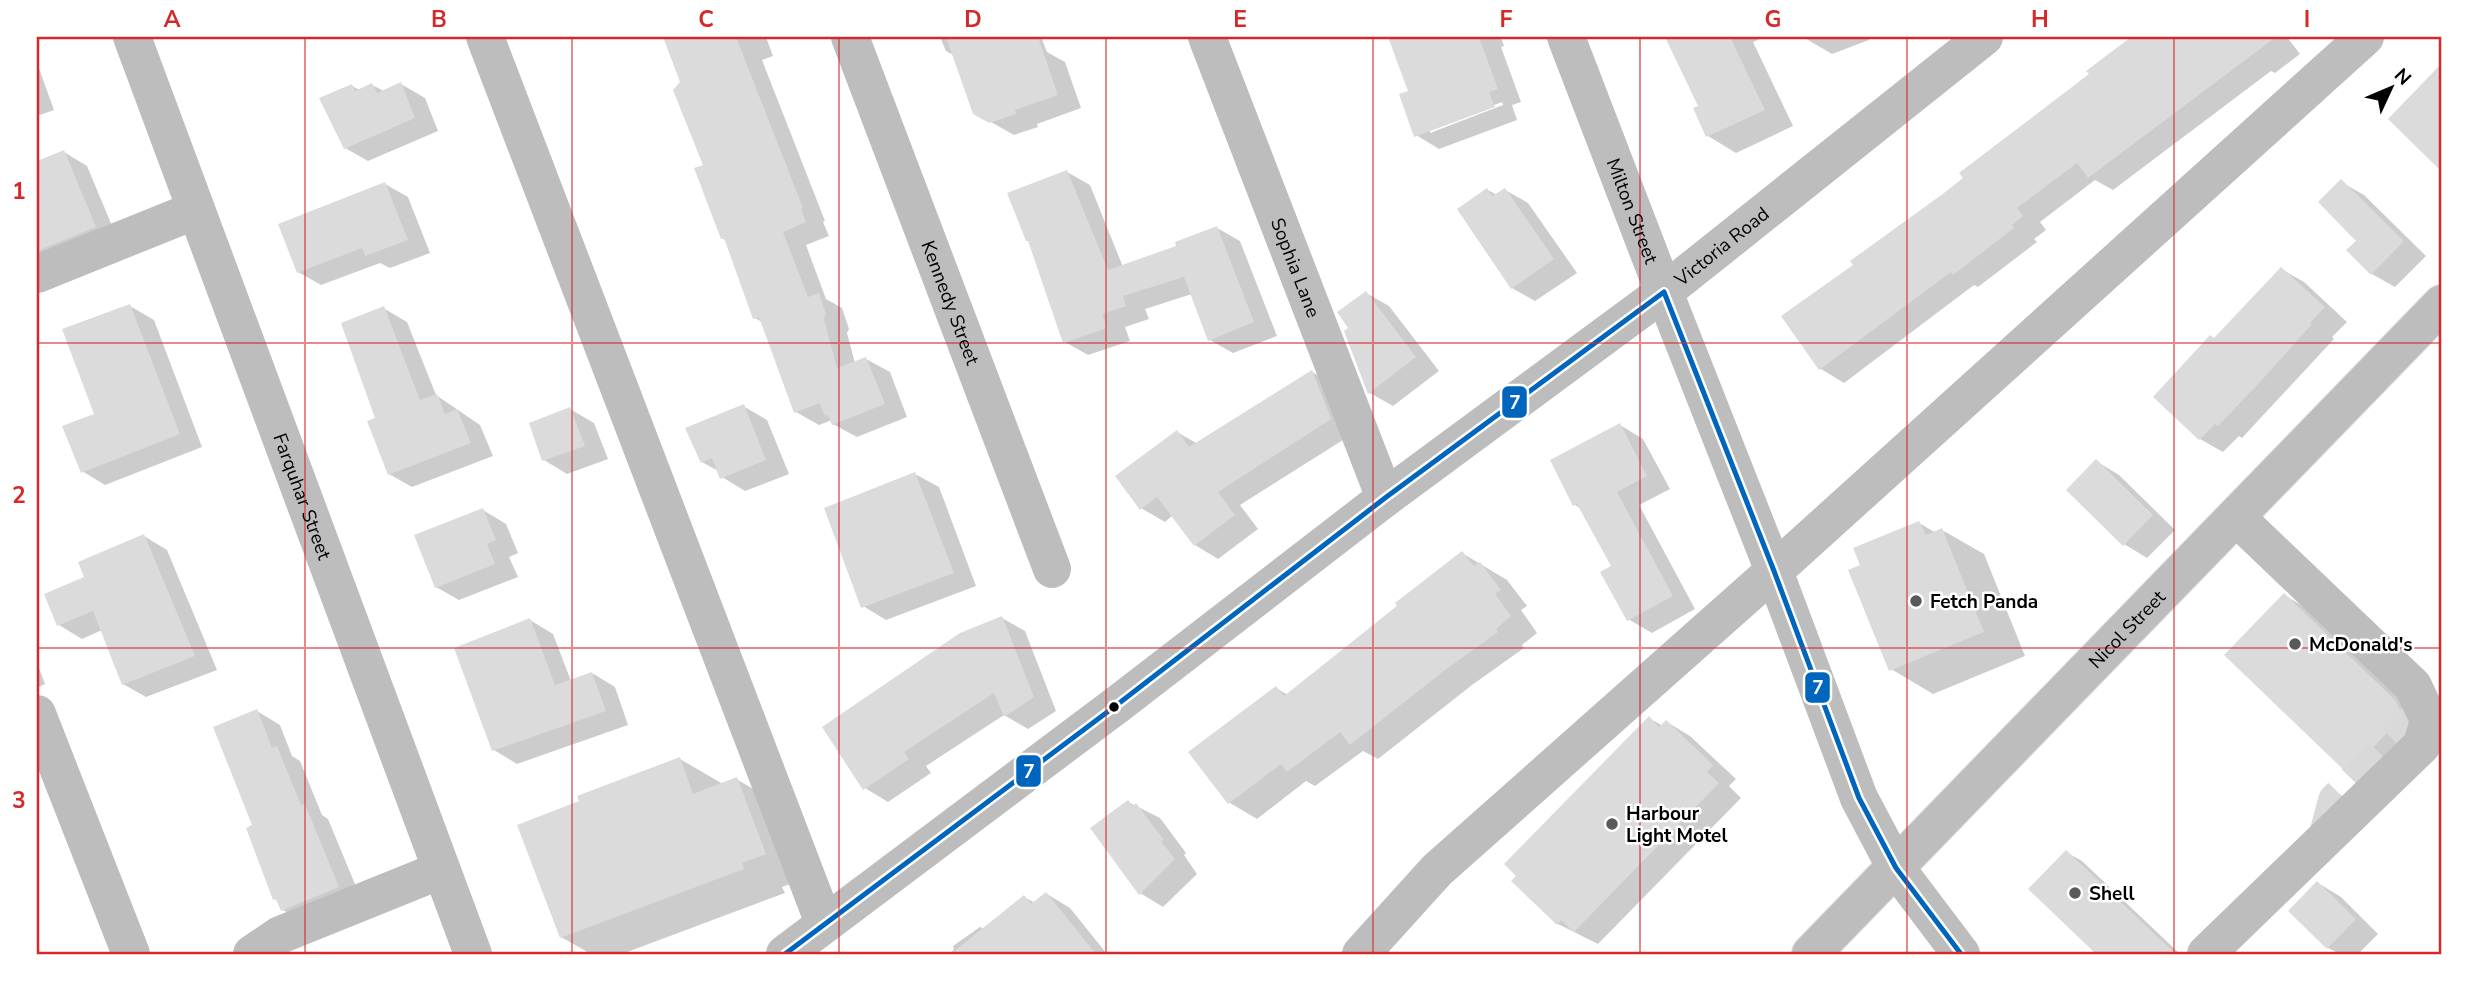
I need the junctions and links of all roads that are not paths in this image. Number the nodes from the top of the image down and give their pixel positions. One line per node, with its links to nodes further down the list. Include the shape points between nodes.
1 (132, 37): 8 (main road, Farquhar Street)
2 (485, 37): 19 (main road)
3 (850, 37): 14 (main road, Kennedy Street)
4 (1208, 37): 12 (main road, Sophia Lane)
5 (1566, 37): 10 (main road, Milton Street)
6 (2365, 37): 15 (main road)
7 (1967, 43): 10 (main road, Victoria Road)
8 (196, 210): 9 (main road); 18 (main road, Farquhar Street)
9 (37, 274)
10 (1664, 292): 12 (main road, Victoria Road); 15 (main road, Milton Street)
11 (2442, 304): 13 (main road, Nicol Street)
12 (1385, 498): 19 (main road, Victoria Road)
13 (2236, 517): 17 (main road, Nicol Street); 27 (main road, via 2413,686 2429,720 2422,745)
14 (1052, 569)
15 (1774, 571): 17 (main road, Milton Street, via 1859,798); 24 (main road, via 1437,870)
16 (37, 714): 20 (main road)
17 (1896, 868): 25 (main road, Nicol Street); 26 (main road, Milton Street)
18 (442, 870): 21 (main road, via 280,934); 22 (main road, Farquhar Street)
19 (824, 923): 23 (main road, Victoria Road)
20 (131, 954)
21 (252, 954)
22 (473, 954)
23 (785, 954)
24 (1361, 954)
25 (1811, 954)
26 (1961, 954)
27 (2206, 954)

